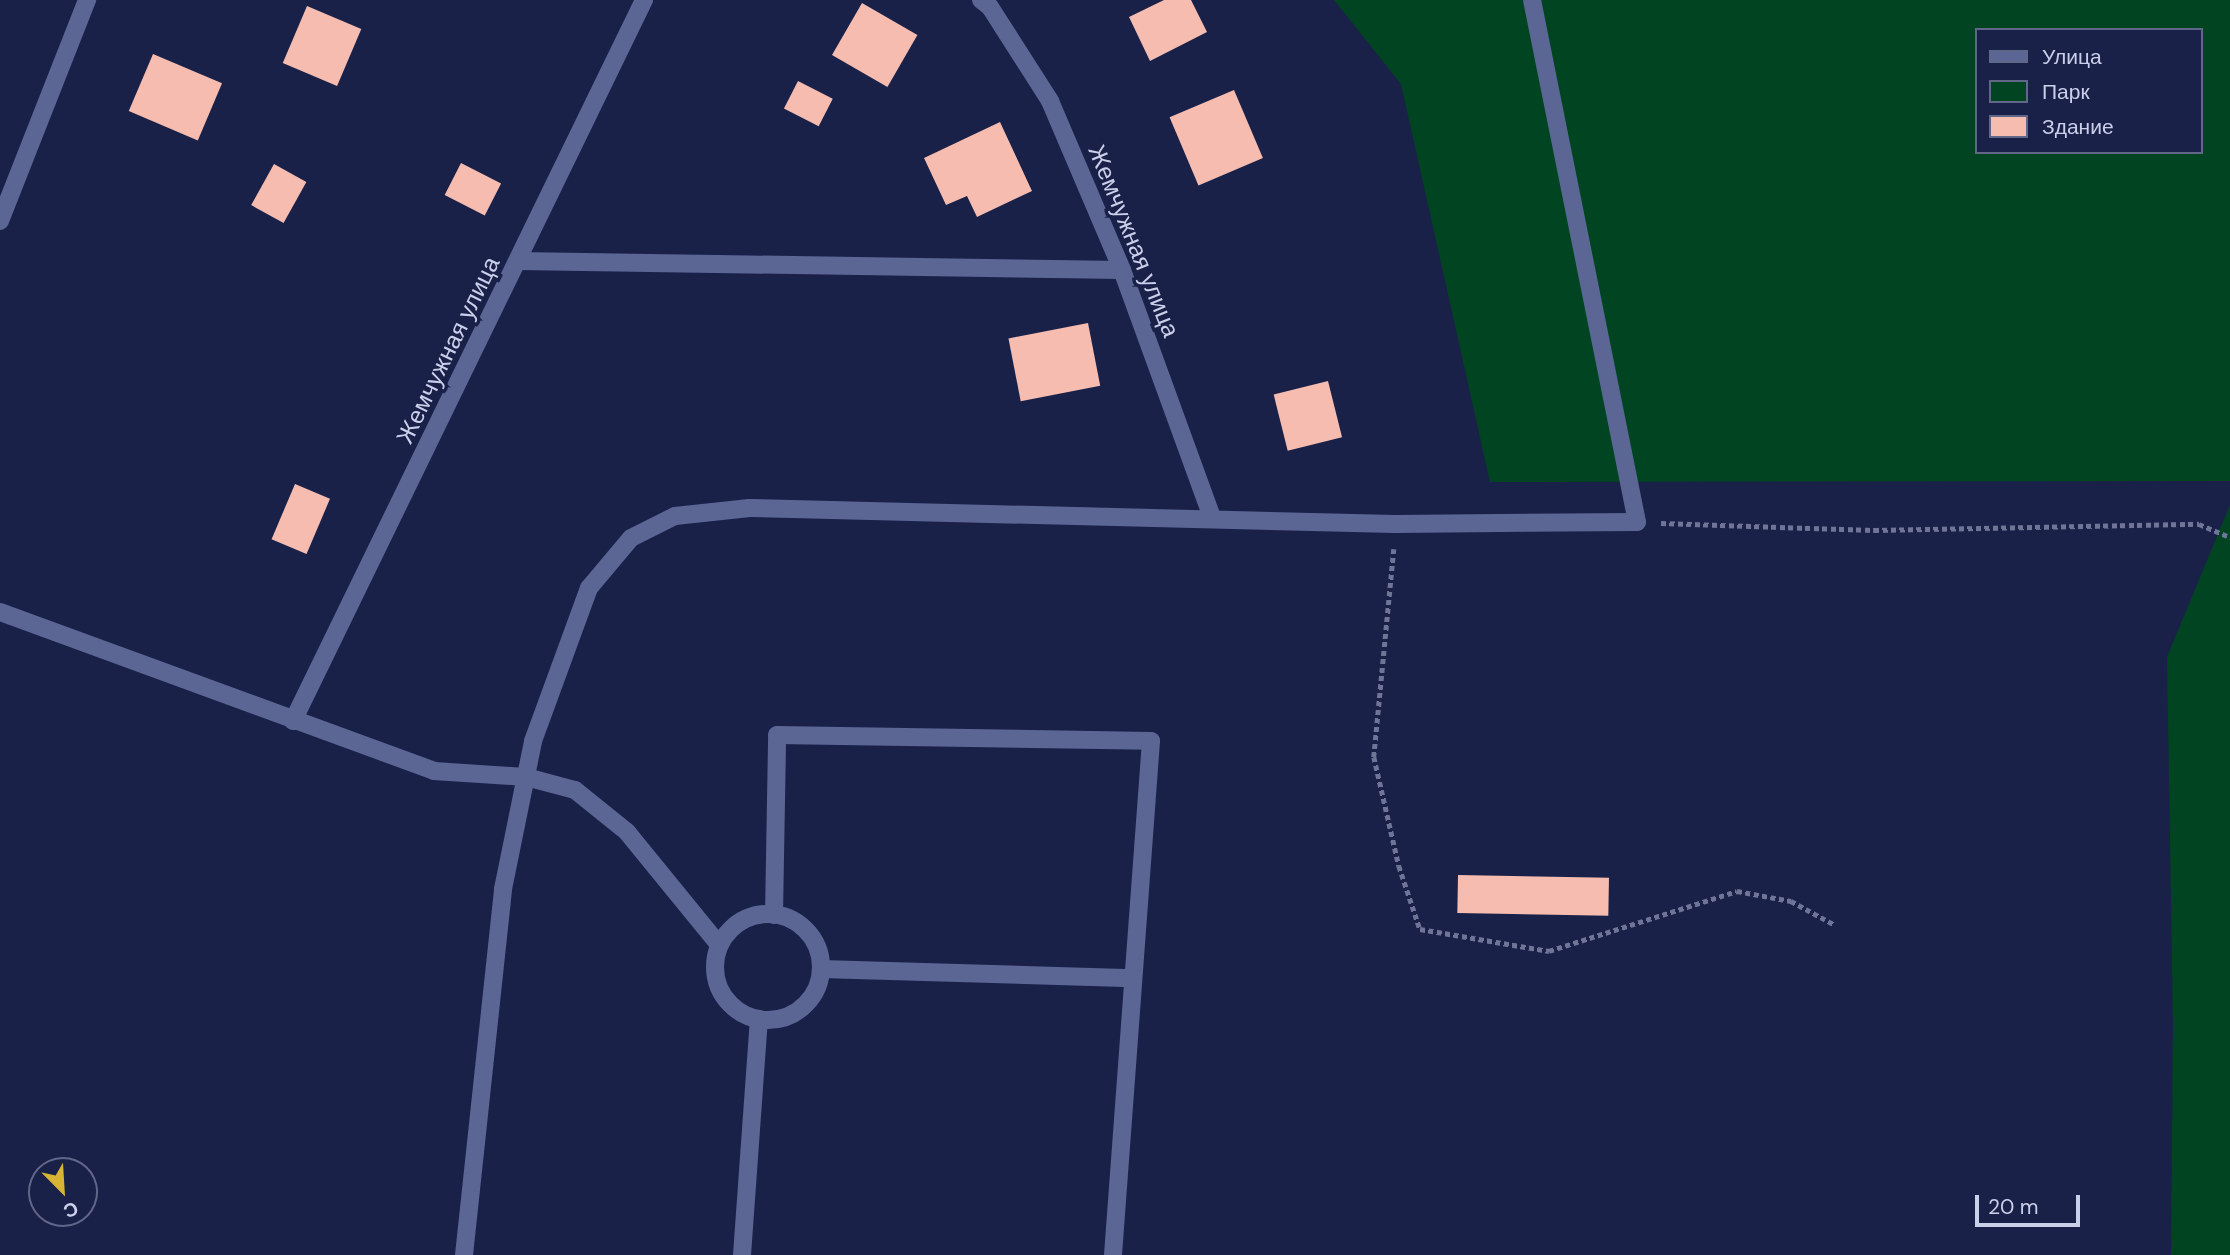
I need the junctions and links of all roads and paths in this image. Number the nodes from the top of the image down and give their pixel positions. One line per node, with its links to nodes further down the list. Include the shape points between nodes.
1 (87, 0): 5 (street)
2 (644, 0): 6 (street, Жемчужная улица)
3 (981, 0): 7 (street, Жемчужная улица, via 1050,101)
4 (1532, 0): 9 (street)
5 (0, 221)
6 (519, 261): 7 (street); 13 (street, Жемчужная улица)
7 (1122, 270): 8 (street, Жемчужная улица)
8 (1212, 517): 10 (street); 14 (street, via 861,514 750,508 675,516 631,538 589,588 533,741)
9 (1637, 522): 10 (street); 11 (path, via 1874,530 2199,524)
10 (1395, 524): 16 (path, via 1374,757 1399,866 1420,929 1549,951 1737,891 1791,901)
11 (2230, 537)
12 (0, 612): 13 (street)
13 (293, 722): 14 (street, via 434,771)
14 (526, 777): 17 (street, via 575,790 627,832); 21 (street, via 503,889)
15 (774, 915): 17 (street, via 753,916 735,925); 18 (street, via 796,922 811,936); 19 (street, via 777,734 1151,741)
16 (1835, 925)
17 (719, 945): 20 (street, via 715,977 723,997 738,1012)
18 (821, 969): 19 (street); 20 (street, via 816,991 801,1010 782,1019)
19 (1133, 978): 23 (street)
20 (759, 1020): 22 (street)
21 (464, 1255)
22 (742, 1255)
23 (1113, 1255)

